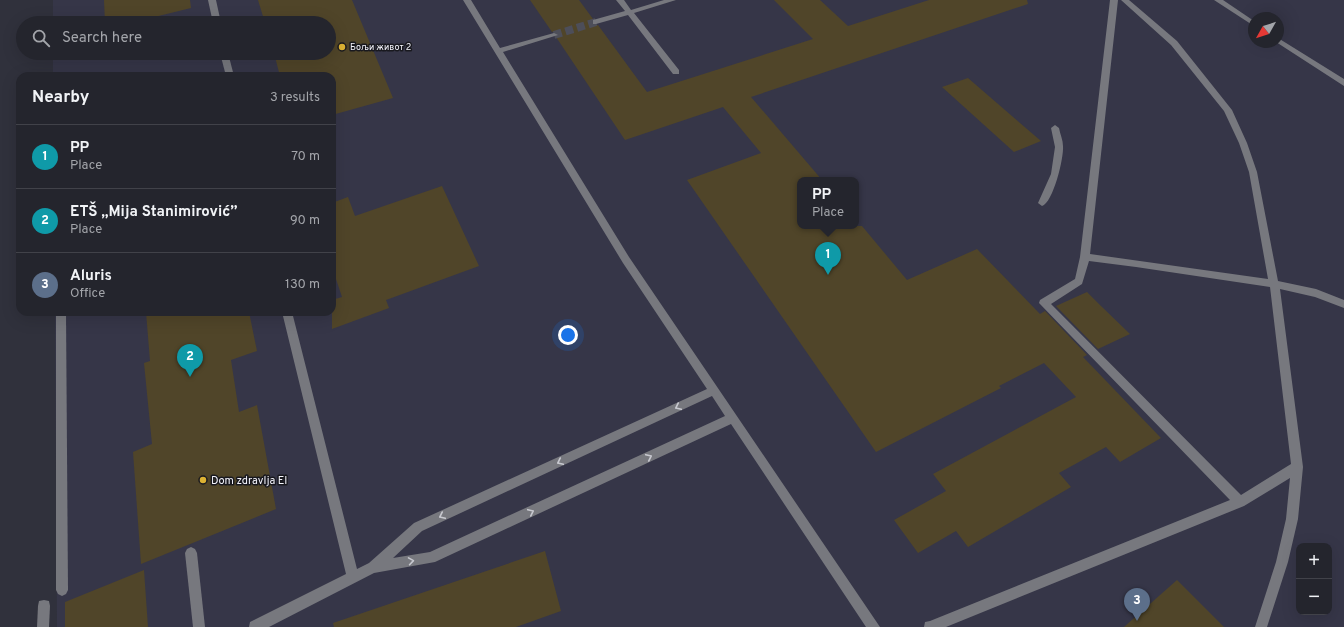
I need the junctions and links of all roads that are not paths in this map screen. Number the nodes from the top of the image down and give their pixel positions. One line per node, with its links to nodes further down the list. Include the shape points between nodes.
1 (212, 0): 9 (lane)
2 (467, 0): 14 (lane)
3 (620, 0): 8 (lane)
4 (672, 0): 8 (lane)
5 (1114, 0): 21 (lane)
6 (1125, 0): 22 (lane, via 1174,43 1228,110 1253,172)
7 (1218, 0): 10 (lane)
8 (630, 12): 11 (lane); 17 (lane)
9 (215, 16)
10 (1248, 20)
11 (596, 22)
12 (554, 35): 14 (lane)
13 (1284, 44): 18 (lane)
14 (498, 51): 26 (lane, via 626,260)
15 (226, 60): 16 (lane)
16 (229, 72)
17 (676, 72)
18 (1344, 83)
19 (1055, 128): 20 (lane, via 1059,147 1055,174)
20 (1042, 203)
21 (1085, 257): 22 (lane); 29 (lane, via 1079,281 1044,303)
22 (1274, 284): 23 (lane, via 1316,293); 28 (lane)
23 (1344, 304)
24 (61, 316): 33 (lane)
25 (288, 316): 32 (lane)
26 (713, 391): 27 (lane); 31 (lane, one-way to 31, via 418,527)
27 (732, 418): 31 (lane, one-way to 27, via 431,558); 38 (lane)
28 (1297, 467): 29 (lane); 40 (lane, via 1292,519 1282,562)
29 (1240, 502): 39 (lane)
30 (191, 553): 36 (lane)
31 (373, 567): 32 (lane)
32 (353, 578): 37 (lane)
33 (62, 590)
34 (44, 606): 35 (lane)
35 (43, 627)
36 (200, 627)
37 (256, 627)
38 (874, 627)
39 (930, 627)
40 (1261, 627)

